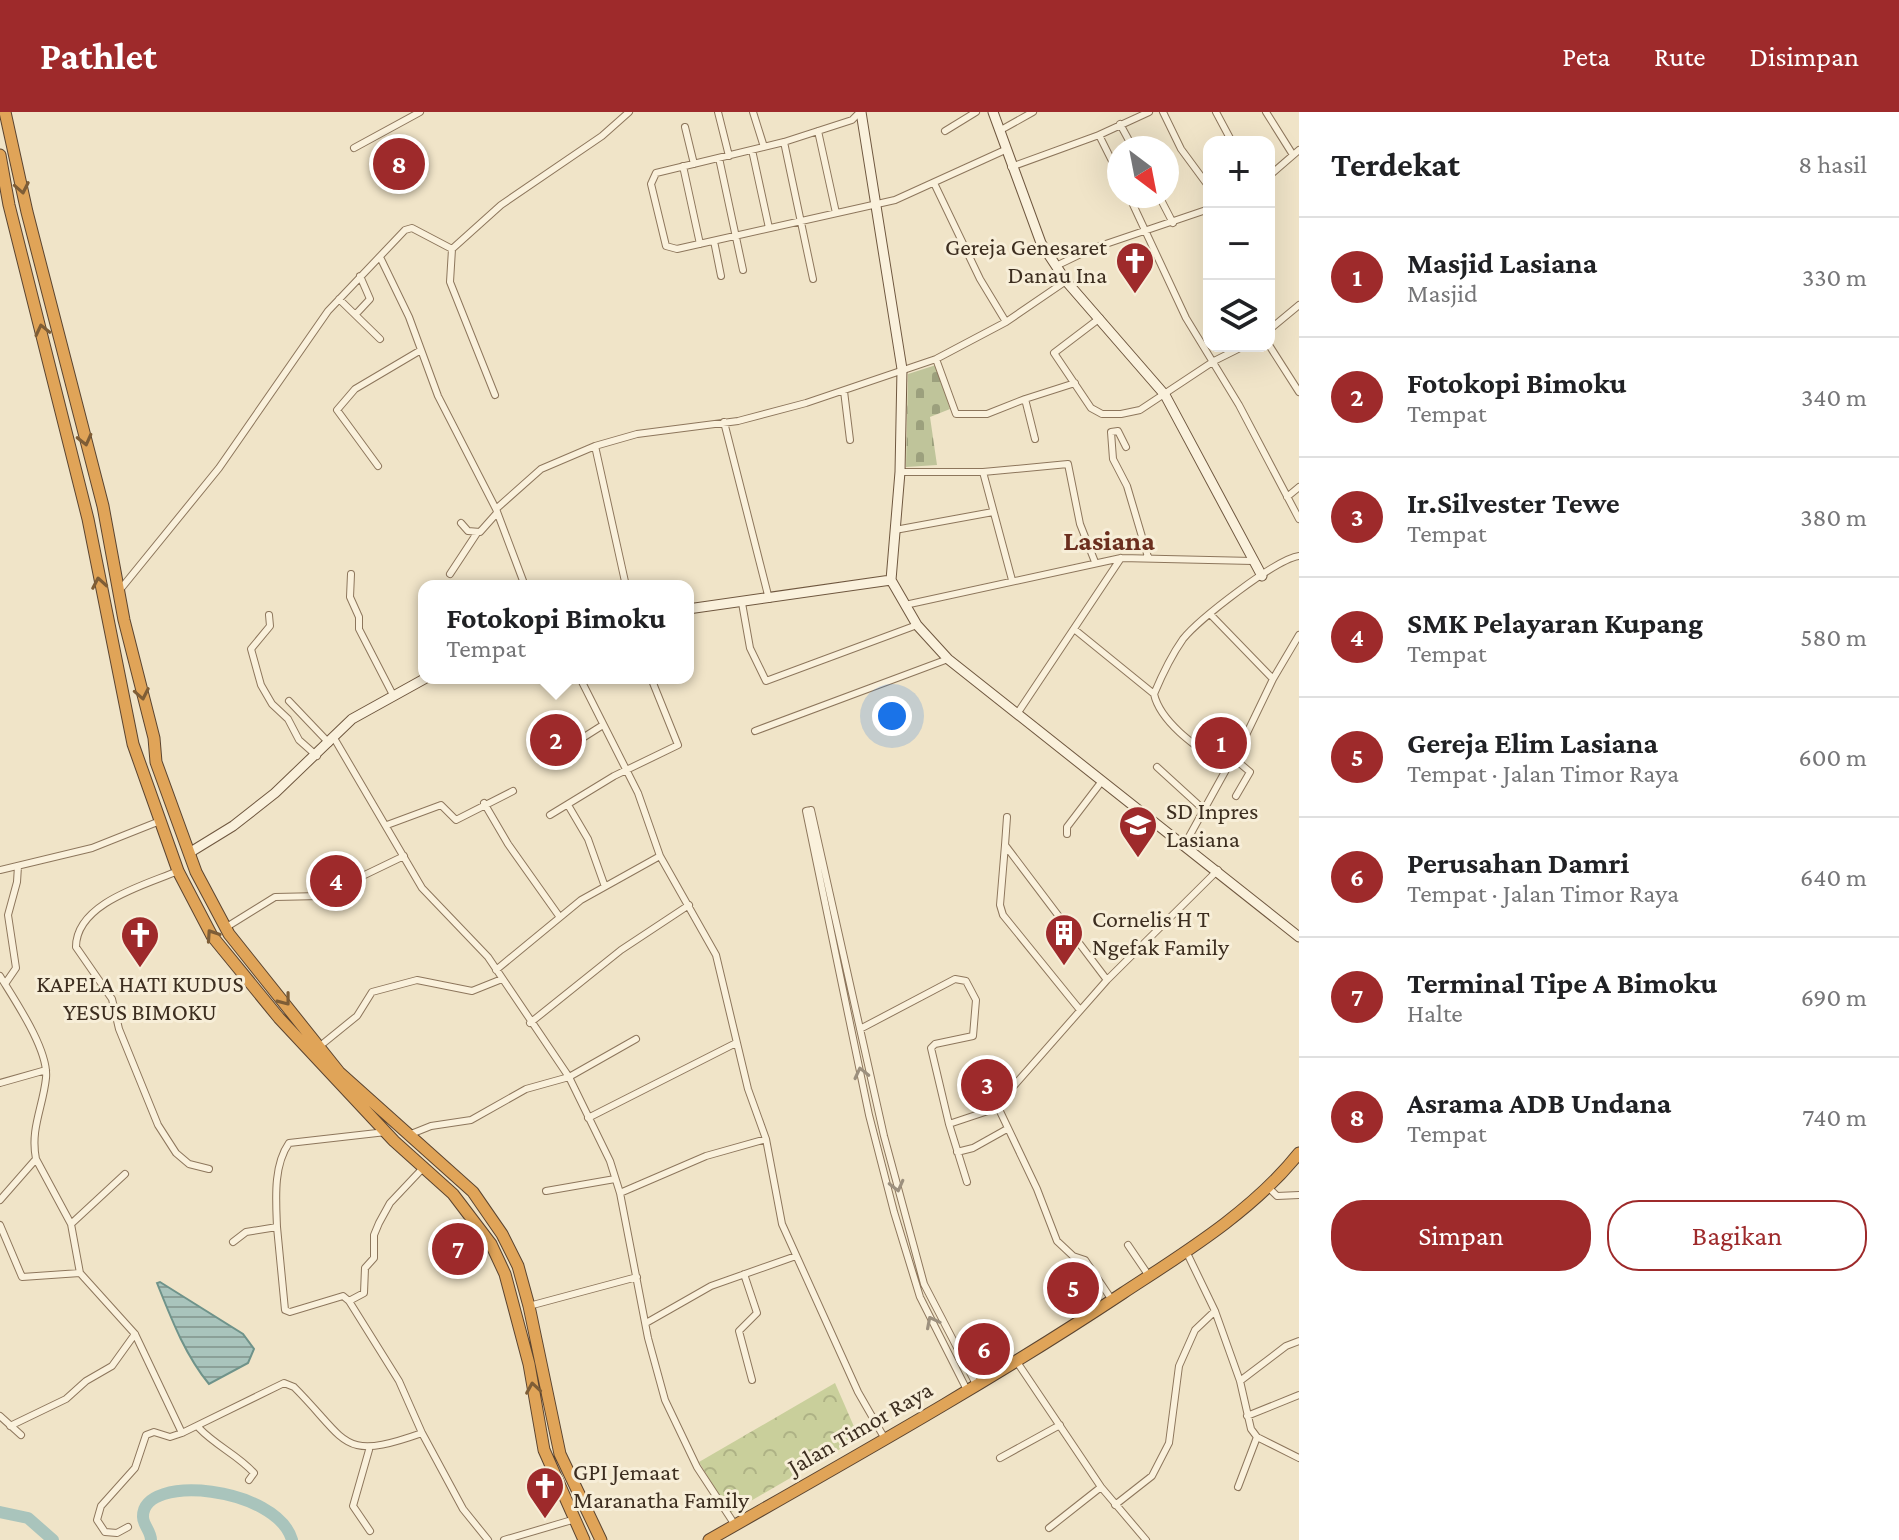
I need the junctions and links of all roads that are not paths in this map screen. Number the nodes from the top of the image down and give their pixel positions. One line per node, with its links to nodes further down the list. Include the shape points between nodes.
1 (5, 112): 72 (highway, one-way to 72)
2 (420, 112): 14 (street)
3 (629, 112): 52 (street, via 501,205)
4 (718, 112): 31 (street)
5 (753, 112): 24 (street)
6 (860, 112): 17 (street); 39 (street)
7 (976, 112): 18 (street)
8 (993, 112): 19 (street)
9 (1033, 112): 19 (street)
10 (1149, 112): 15 (street)
11 (1163, 112): 37 (street)
12 (1216, 112): 22 (street)
13 (1266, 112): 29 (street)
14 (409, 115): 25 (street)
15 (1120, 124): 20 (street); 21 (street)
16 (685, 127): 33 (street)
17 (818, 131): 23 (street); 44 (street)
18 (945, 131)
19 (999, 131): 27 (street)
20 (1099, 135): 28 (street); 35 (street)
21 (1126, 136)
22 (1229, 136)
23 (784, 142): 24 (street); 45 (street)
24 (764, 147): 26 (street)
25 (354, 148)
26 (752, 150): 31 (street); 47 (street)
27 (1005, 150): 35 (street); 38 (street)
28 (1107, 151)
29 (1296, 153): 36 (street)
30 (0, 155): 40 (highway)
31 (729, 156): 32 (street)
32 (719, 158): 33 (street); 49 (street)
33 (694, 164): 34 (street)
34 (683, 166): 51 (street); 51 (street, via 659,172 651,184 666,246)
35 (1011, 167): 54 (street, via 1032,226)
36 (1275, 171)
37 (1203, 179)
38 (934, 183): 39 (street); 64 (street)
39 (875, 204): 44 (street); 74 (street)
40 (4, 207): 73 (highway, one-way to 40)
41 (1135, 208): 48 (street)
42 (1165, 208): 46 (street)
43 (1203, 211): 46 (street)
44 (836, 213): 45 (street)
45 (801, 221): 47 (street); 58 (street)
46 (1173, 223): 48 (street)
47 (769, 228): 49 (street)
48 (1147, 231): 54 (street); 71 (street, via 1186,318)
49 (736, 236): 50 (street); 55 (street)
50 (714, 241): 51 (street); 57 (street)
51 (700, 244)
52 (452, 249): 53 (street, via 409,228); 78 (street, via 450,282)
53 (380, 257): 56 (street); 67 (street)
54 (1056, 266): 59 (street)
55 (743, 270)
56 (360, 276): 60 (street); 62 (street, via 370,299)
57 (721, 276)
58 (813, 279)
59 (1066, 281): 63 (street); 64 (street)
60 (339, 299): 62 (street); 109 (street, via 205,487)
61 (1299, 305): 65 (street)
62 (356, 314): 66 (street)
63 (1100, 318): 75 (street, via 1054,351); 79 (street)
64 (1006, 322): 70 (street)
65 (1275, 325)
66 (380, 339)
67 (421, 350): 86 (street, via 355,389 337,410); 91 (street)
68 (1232, 352): 71 (street)
69 (1273, 352): 77 (street)
70 (936, 359): 74 (street); 80 (street, via 956,414 987,414)
71 (1214, 361): 79 (street); 90 (street)
72 (66, 362): 73 (highway); 109 (highway, one-way to 109)
73 (50, 366): 119 (highway, one-way to 73)
74 (902, 369): 76 (street); 87 (street)
75 (1075, 383): 79 (street, via 1091,408 1102,414 1129,414); 80 (street)
76 (844, 391): 81 (street); 83 (street)
77 (1299, 392)
78 (495, 395)
79 (1165, 395): 100 (street)
80 (1025, 399): 82 (street)
81 (724, 422): 84 (street, via 637,434); 110 (street)
82 (1035, 439)
83 (850, 440)
84 (595, 446): 91 (street, via 541,469); 106 (street)
85 (1126, 447): 98 (street, via 1118,431 1111,432 1113,459 1127,486)
86 (378, 466)
87 (900, 472): 88 (street); 95 (street)
88 (983, 472): 92 (street); 101 (street, via 1071,466 1080,524)
89 (1299, 487): 90 (street)
90 (1287, 497): 93 (street)
91 (496, 512): 96 (street); 105 (street)
92 (993, 512): 95 (street); 108 (street)
93 (1299, 519)
94 (461, 523): 96 (street)
95 (894, 530): 107 (street)
96 (477, 533): 103 (street)
97 (1299, 556): 104 (street, via 1281,561)
98 (1148, 557): 99 (street); 100 (street)
99 (1121, 558): 101 (street); 118 (street)
100 (1253, 561): 104 (street)
101 (1095, 562): 108 (street)
102 (351, 574): 127 (street, via 350,597 361,635)
103 (450, 574)
104 (1262, 576): 114 (street)
105 (523, 580)
106 (625, 580)
107 (891, 580): 110 (street); 112 (street)
108 (1012, 580): 112 (street)
109 (119, 591): 117 (highway)
110 (769, 599): 111 (street)
111 (742, 603): 113 (street); 116 (street, via 750,648 766,681)
112 (905, 605): 116 (street)
113 (694, 608)
114 (1210, 614): 122 (street); 126 (street, via 1178,647)
115 (269, 615): 133 (street, via 270,626 251,649 261,685 299,740)
116 (917, 625): 121 (street)
117 (126, 628): 119 (highway); 152 (highway, one-way to 152, via 156,762)
118 (1074, 629): 126 (street); 129 (street)
119 (109, 631): 147 (highway, via 133,744)
120 (1299, 635): 122 (street)
121 (948, 659): 129 (street); 131 (street)
122 (1273, 679): 135 (street)
123 (418, 682): 127 (street)
124 (583, 684): 130 (street)
125 (654, 684): 138 (street, via 679,743)
126 (1154, 694): 137 (street, via 1182,733)
127 (393, 695): 132 (street, via 352,719)
128 (289, 701): 132 (street)
129 (1017, 714): 139 (street)
130 (603, 725): 134 (street); 138 (street)
131 (755, 731)
132 (332, 741): 133 (street); 148 (street)
133 (317, 756): 152 (street, via 233,826)
134 (551, 758)
135 (1234, 760): 137 (street); 141 (street, via 1250,772)
136 (1157, 767): 144 (street)
137 (1227, 768): 144 (street)
138 (626, 770): 143 (street); 154 (street)
139 (1102, 781): 149 (street); 150 (street)
140 (513, 791): 142 (street)
141 (1236, 796)
142 (484, 803): 148 (street, via 456,820 441,805); 161 (street)
143 (568, 805): 145 (street); 159 (street, via 588,839)
144 (1203, 809): 150 (street)
145 (550, 815)
146 (1007, 817): 151 (street)
147 (160, 821): 155 (street, via 101,845); 158 (highway)
148 (387, 825): 153 (street)
149 (1067, 834)
150 (1185, 844): 157 (street)
151 (1005, 845): 169 (street); 171 (street, via 1003,915)
152 (189, 853): 162 (highway)
153 (404, 856): 162 (street, via 321,896 275,897); 166 (street, via 429,897)
154 (660, 856): 159 (street); 160 (street)
155 (18, 866): 156 (street); 170 (street, via 8,915 16,968)
156 (0, 870)
157 (1218, 870): 163 (street); 169 (street)
158 (178, 871): 165 (highway, one-way to 158, via 197,912); 193 (street, via 103,906 78,931 76,947 112,999 158,1125 176,1153 189,1164)
159 (604, 884): 161 (street)
160 (689, 905): 172 (street, via 621,950); 175 (street, via 716,955)
161 (559, 916): 166 (street)
162 (225, 928): 164 (highway)
163 (1299, 937)
164 (251, 961): 165 (highway); 176 (highway, one-way to 176)
165 (240, 970): 185 (highway, via 327,1073)
166 (496, 970): 168 (street)
167 (0, 976): 170 (street)
168 (502, 979): 172 (street); 176 (street, via 472,991 417,980 372,992 357,1016)
169 (1107, 980): 171 (street)
170 (5, 984): 177 (street)
171 (1080, 1010): 180 (street)
172 (530, 1023): 178 (street)
173 (860, 1029): 182 (street, via 955,979 966,981 976,1000 973,1036 931,1048); 186 (street); 188 (street, one-way to 173, via 808,809)
174 (636, 1039): 178 (street)
175 (736, 1043): 181 (street); 187 (street)
176 (320, 1046): 184 (highway, via 344,1077)
177 (46, 1070): 179 (street); 191 (street, via 34,1126)
178 (569, 1077): 181 (street); 184 (street, via 526,1089 471,1120)
179 (0, 1083)
180 (997, 1108): 182 (street); 183 (street)
181 (588, 1118): 195 (street)
182 (949, 1124): 189 (street)
183 (1007, 1129): 189 (street); 216 (street, via 1057,1241 1085,1260)
184 (408, 1132): 185 (highway); 202 (highway)
185 (390, 1136): 192 (highway); 206 (street, via 289,1143 277,1183)
186 (884, 1136): 188 (street); 225 (street, one-way to 225, via 924,1284)
187 (766, 1139): 199 (street, via 706,1156); 210 (street, via 776,1205)
188 (875, 1139): 225 (street, one-way to 188, via 916,1288)
189 (957, 1152): 196 (street)
190 (1299, 1153): 197 (highway, Jalan Timor Raya)
191 (36, 1159): 201 (street); 204 (street)
192 (423, 1168): 203 (highway); 215 (street, via 384,1213 374,1235 374,1258 365,1268 364,1293)
193 (209, 1169)
194 (125, 1174): 204 (street)
195 (615, 1179): 198 (street); 199 (street)
196 (967, 1182)
197 (1267, 1186): 200 (street, via 1277,1196); 209 (highway, Jalan Timor Raya)
198 (546, 1191)
199 (620, 1193): 214 (street)
200 (1299, 1195)
201 (0, 1200)
202 (489, 1213): 203 (highway); 217 (highway, via 518,1266)
203 (476, 1221): 233 (highway, one-way to 203, via 529,1364 505,1274)
204 (71, 1224): 211 (street)
205 (0, 1225): 211 (street, via 22,1277)
206 (277, 1227): 207 (street, via 246,1232); 215 (street, via 285,1310 343,1296)
207 (233, 1242)
208 (1128, 1245): 213 (street)
209 (1186, 1251): 213 (highway, Jalan Timor Raya); 218 (street)
210 (796, 1256): 212 (street); 238 (street)
211 (80, 1273): 220 (street)
212 (744, 1274): 219 (street, via 700,1291); 223 (street, via 757,1310 739,1331)
213 (1149, 1276): 216 (highway, Jalan Timor Raya)
214 (637, 1277): 217 (street); 219 (street)
215 (349, 1301): 235 (street, via 405,1391)
216 (1112, 1301): 222 (highway, Jalan Timor Raya)
217 (529, 1306): 231 (highway)
218 (1215, 1311): 224 (street); 245 (street, via 1195,1330 1179,1366 1169,1443 1152,1476)
219 (646, 1323): 247 (street, via 665,1400 697,1467)
220 (135, 1334): 230 (street, via 107,1370 66,1399); 234 (street)
221 (1299, 1341): 224 (street)
222 (1017, 1362): 225 (highway, Jalan Timor Raya); 229 (street)
223 (752, 1380)
224 (1240, 1381): 228 (street)
225 (973, 1389): 238 (highway, Jalan Timor Raya)
226 (1299, 1395): 228 (street)
227 (0, 1416): 230 (street)
228 (1247, 1416): 237 (street)
229 (1060, 1425): 240 (street); 243 (street)
230 (10, 1426): 236 (street)
231 (553, 1427): 233 (highway); 254 (highway, via 571,1483)
232 (199, 1428): 234 (street); 239 (street, via 284,1383 350,1445); 242 (street, via 213,1444 244,1462 254,1473)
233 (539, 1430): 246 (highway)
234 (182, 1433): 248 (street, via 146,1435 131,1475 101,1506 97,1520 105,1532)
235 (422, 1433): 239 (street); 251 (street, via 463,1509)
236 (21, 1435)
237 (1257, 1437): 241 (street); 244 (street)
238 (885, 1439): 247 (highway, Jalan Timor Raya)
239 (369, 1450): 250 (street, via 353,1506)
240 (1000, 1458)
241 (1299, 1458)
242 (249, 1480)
243 (1101, 1487): 245 (street); 249 (street)
244 (1238, 1487)
245 (1115, 1505): 256 (street)
246 (572, 1520): 252 (street); 253 (highway)
247 (735, 1525): 255 (highway, Jalan Timor Raya)
248 (128, 1527)
249 (1049, 1528)
250 (370, 1531)
251 (488, 1540)
252 (504, 1540)
253 (584, 1540)
254 (601, 1540)
255 (709, 1540)
256 (1146, 1540)

